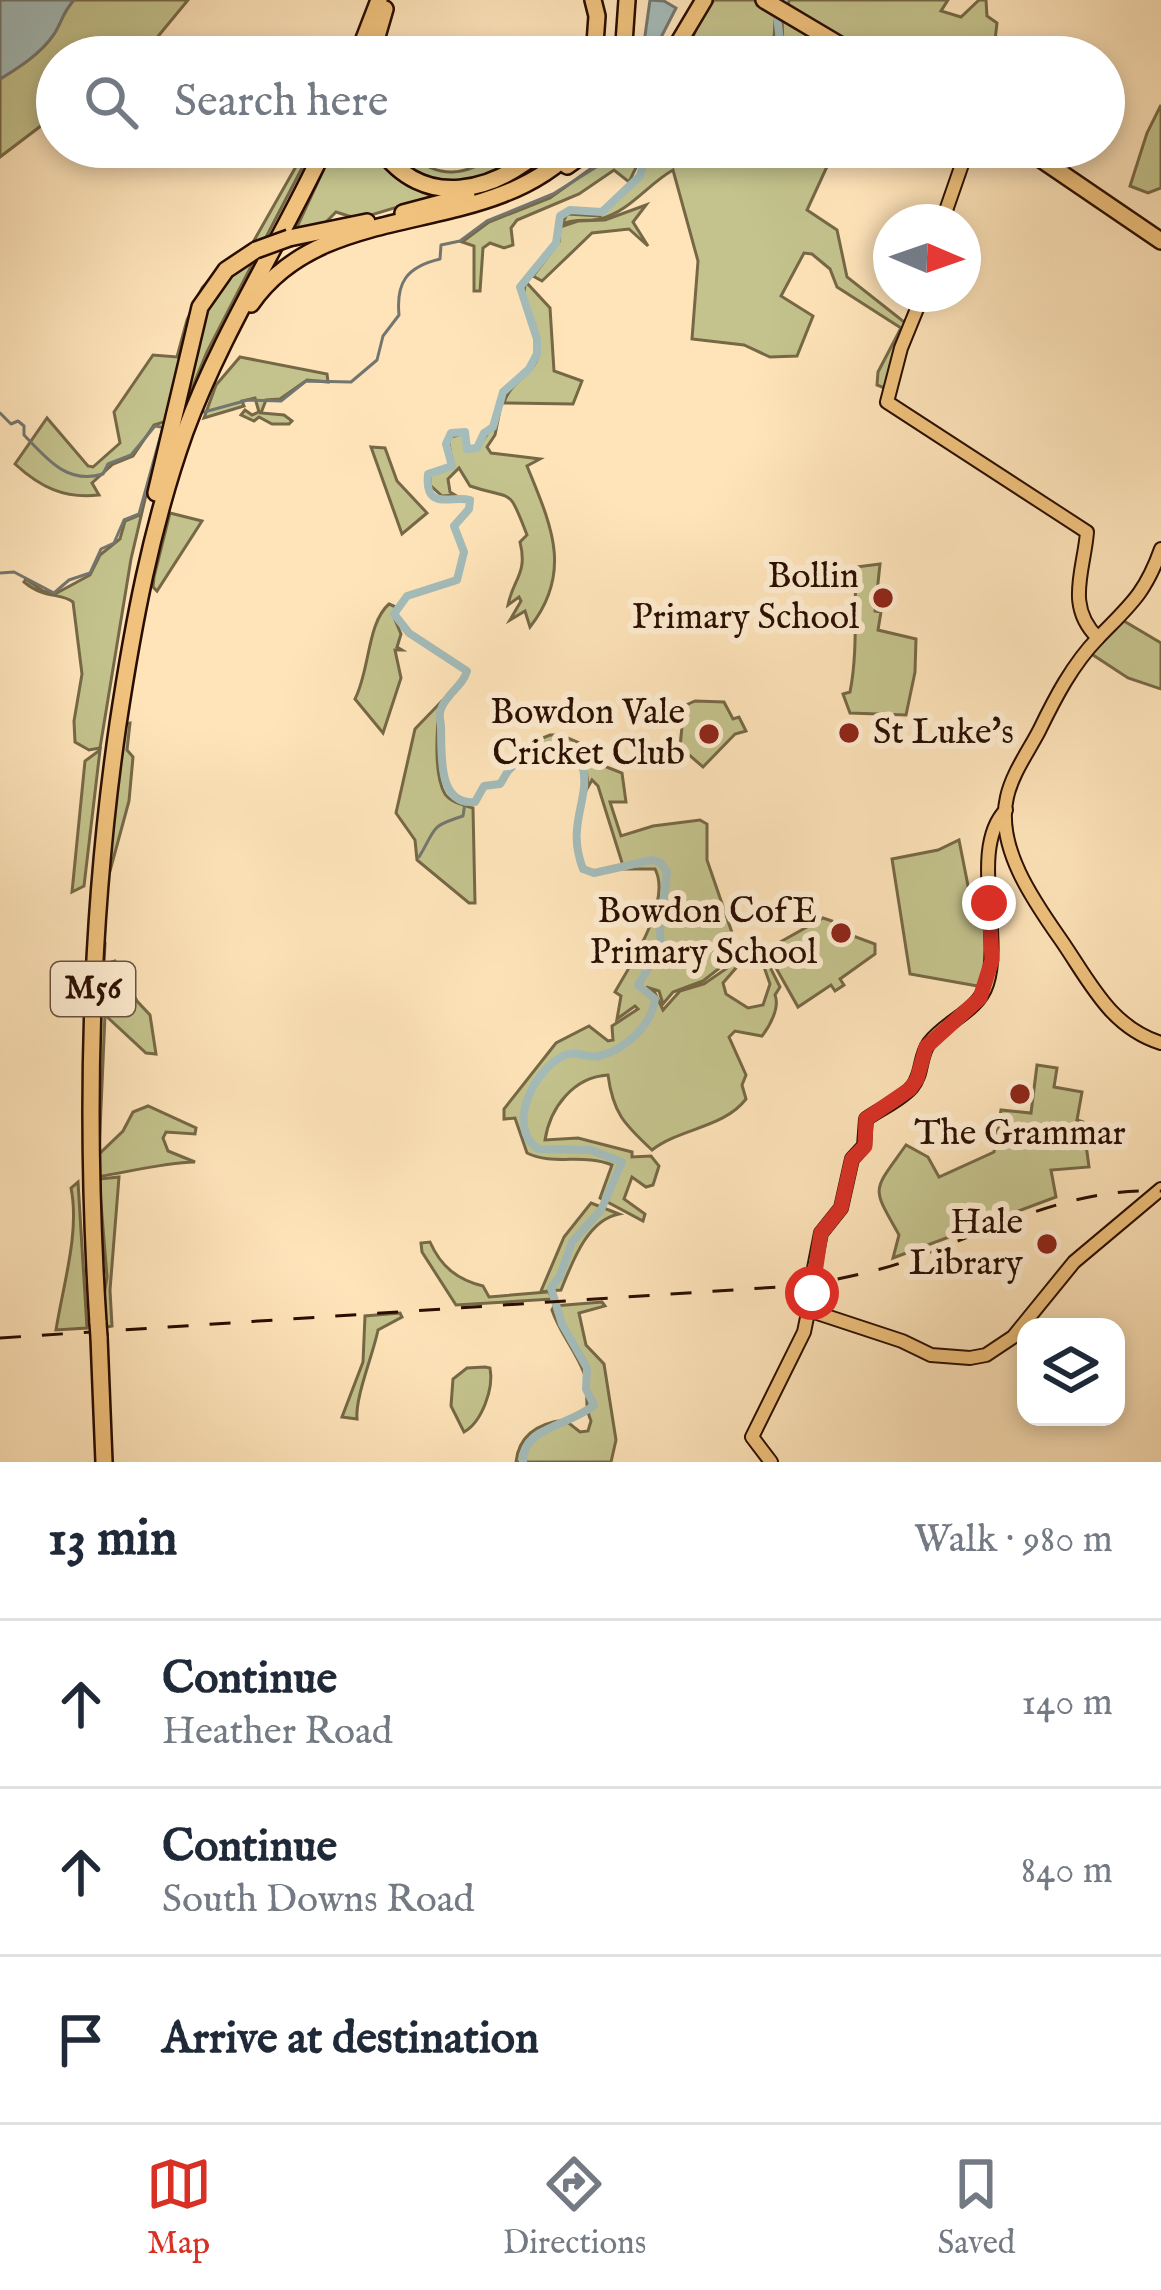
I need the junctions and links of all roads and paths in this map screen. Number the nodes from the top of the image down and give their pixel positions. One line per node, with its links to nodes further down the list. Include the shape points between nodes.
1 (384, 0): 7 (highway)
2 (592, 0): 8 (highway)
3 (617, 0): 9 (highway)
4 (627, 0): 10 (highway)
5 (704, 0): 11 (highway)
6 (773, 5): 12 (highway)
7 (371, 36)
8 (596, 36)
9 (614, 36)
10 (624, 36)
11 (683, 36)
12 (825, 36)
13 (310, 168): 30 (highway, M56, via 204,368)
14 (311, 168): 28 (highway, M56, via 223,344)
15 (399, 168): 16 (highway, via 425,185 452,189)
16 (514, 168)
17 (521, 168): 25 (highway, via 485,189)
18 (535, 168): 25 (highway, M56, via 458,204)
19 (552, 168): 23 (highway, M56)
20 (564, 168): 23 (highway)
21 (961, 168): 24 (main road)
22 (1054, 168): 26 (highway)
23 (523, 188): 28 (highway, M56, via 342,238 283,268 226,350)
24 (948, 204)
25 (383, 219): 30 (highway, M56, bridge, via 289,238 221,275 197,315)
26 (1161, 241)
27 (916, 312): 31 (main road, via 886,402 1084,529 1078,599 1083,622)
28 (166, 493): 36 (highway, M56, via 132,640 100,881 90,1094)
29 (1161, 549): 31 (main road, via 1146,586)
30 (142, 555): 36 (highway, M56, via 92,897 83,1094)
31 (1098, 638): 32 (main road, via 1059,691)
32 (1006, 810): 33 (main road, via 1031,900 1120,1022); 35 (main road, bridge, via 989,874 987,986 926,1047 910,1089 866,1119 865,1146 852,1159 841,1208 824,1228)
33 (1161, 1043)
34 (1158, 1196): 35 (main road, via 1075,1262 1010,1340 986,1355 931,1354)
35 (811, 1311): 38 (main road, via 752,1437)
36 (95, 1330): 37 (highway, M56)
37 (100, 1462)
38 (770, 1462)

